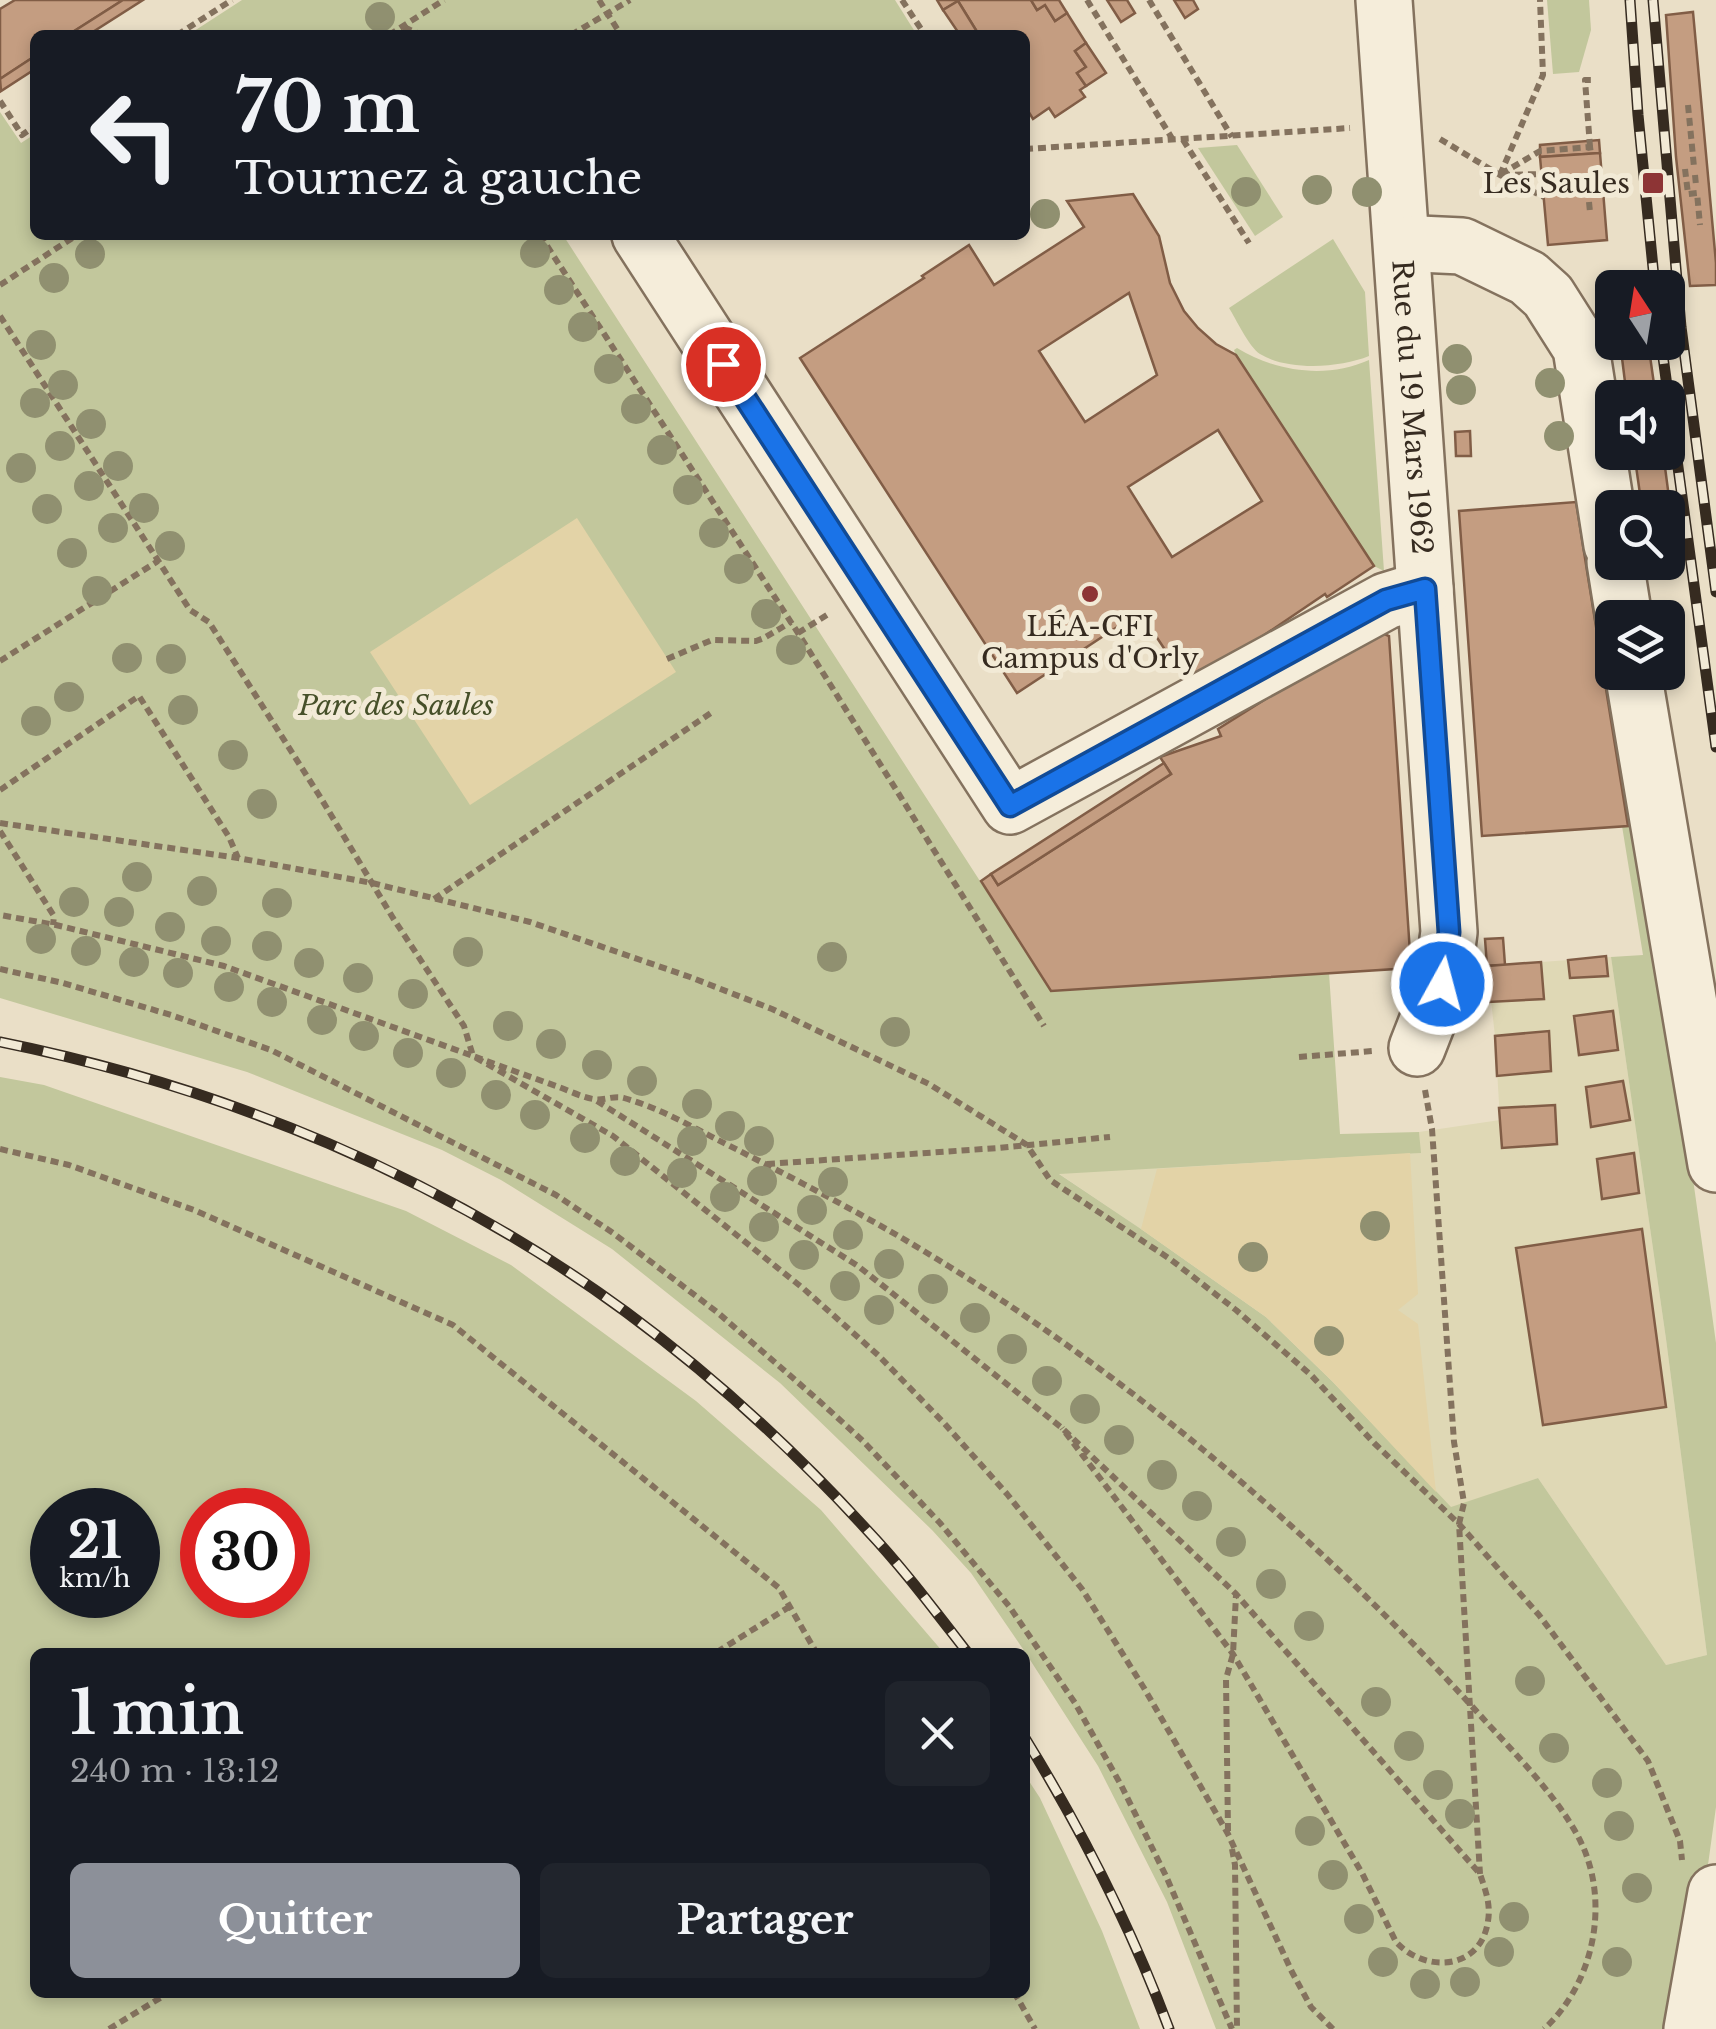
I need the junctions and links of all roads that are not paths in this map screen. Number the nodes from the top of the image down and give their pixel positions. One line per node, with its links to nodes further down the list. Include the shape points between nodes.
1 (1384, 0): 3 (street, Rue du 19 Mars 1962)
2 (643, 240): 5 (street, via 1010,806 1386,600)
3 (1402, 245): 4 (street, via 1462,246 1528,278 1548,296 1581,348); 5 (street, Rue du 19 Mars 1962)
4 (1603, 490)
5 (1425, 589): 7 (street, Rue du 19 Mars 1962, via 1449,932 1442,984)
6 (1636, 690): 8 (street)
7 (1417, 1048)
8 (1716, 1164)
9 (1700, 1884): 10 (street)
10 (1692, 2029)

